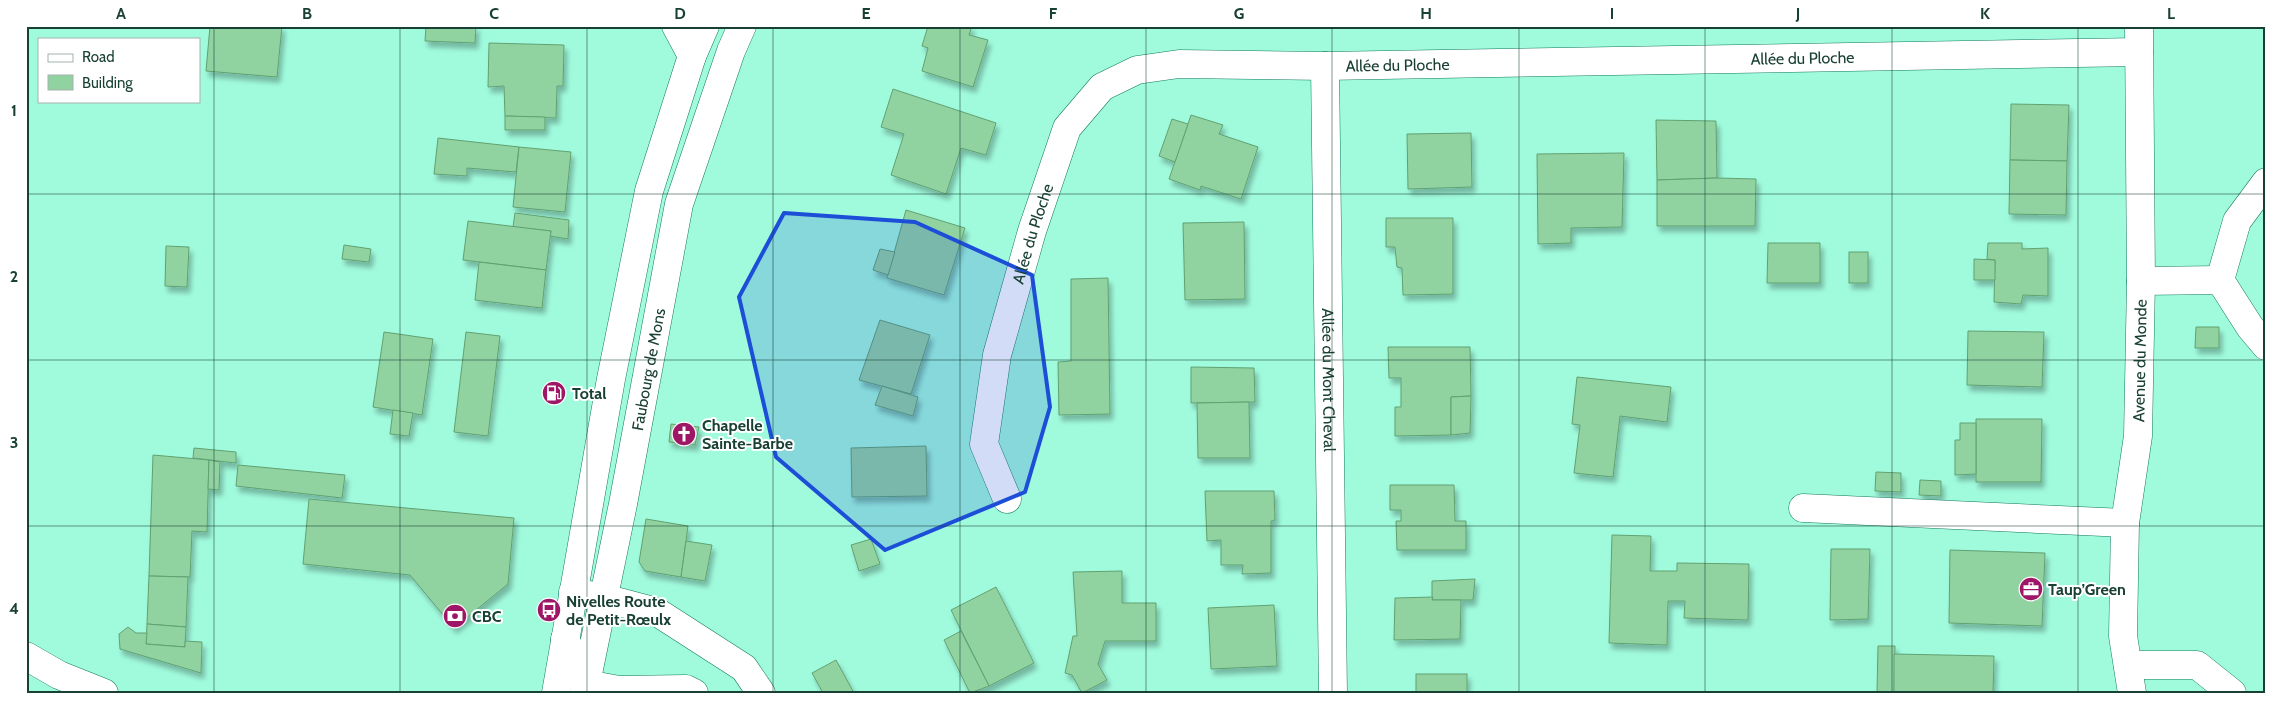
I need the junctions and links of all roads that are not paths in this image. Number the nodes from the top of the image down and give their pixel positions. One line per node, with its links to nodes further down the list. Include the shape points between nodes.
1 (676, 26): 7 (street)
2 (705, 26): 7 (street, Faubourg de Mons)
3 (720, 26): 6 (street)
4 (742, 26): 6 (street, Faubourg de Mons)
5 (2139, 39): 8 (street, Allée du Ploche); 11 (street, Avenue du Monde)
6 (731, 51): 7 (street); 17 (street, Faubourg de Mons, via 679,204)
7 (692, 56): 16 (street, Faubourg de Mons, via 650,191 611,379)
8 (1325, 66): 13 (street, Allée du Ploche, via 1179,64 1137,70 1102,87 1067,128 1032,230 997,355 984,444); 27 (street, Allée du Mont Cheval)
9 (2266, 182): 10 (street, via 2237,221)
10 (2220, 280): 11 (street); 12 (street)
11 (2141, 281): 15 (street, Avenue du Monde, via 2138,436)
12 (2266, 346)
13 (1007, 499)
14 (1803, 508): 15 (street)
15 (2126, 523): 20 (street, Avenue du Monde, via 2122,636)
16 (573, 592): 17 (street); 18 (street, Faubourg de Mons)
17 (604, 598): 22 (street, Faubourg de Mons); 26 (street, via 657,612 744,668)
18 (565, 639): 22 (street); 24 (street, Faubourg de Mons)
19 (26, 656): 21 (street)
20 (2128, 665): 28 (street, Avenue du Monde); 29 (street, via 2197,666)
21 (54, 684): 23 (street)
22 (585, 689): 25 (street, via 686,690)
23 (104, 693)
24 (556, 693)
25 (694, 693)
26 (761, 693)
27 (1333, 693)
28 (2132, 693)
29 (2232, 693)

